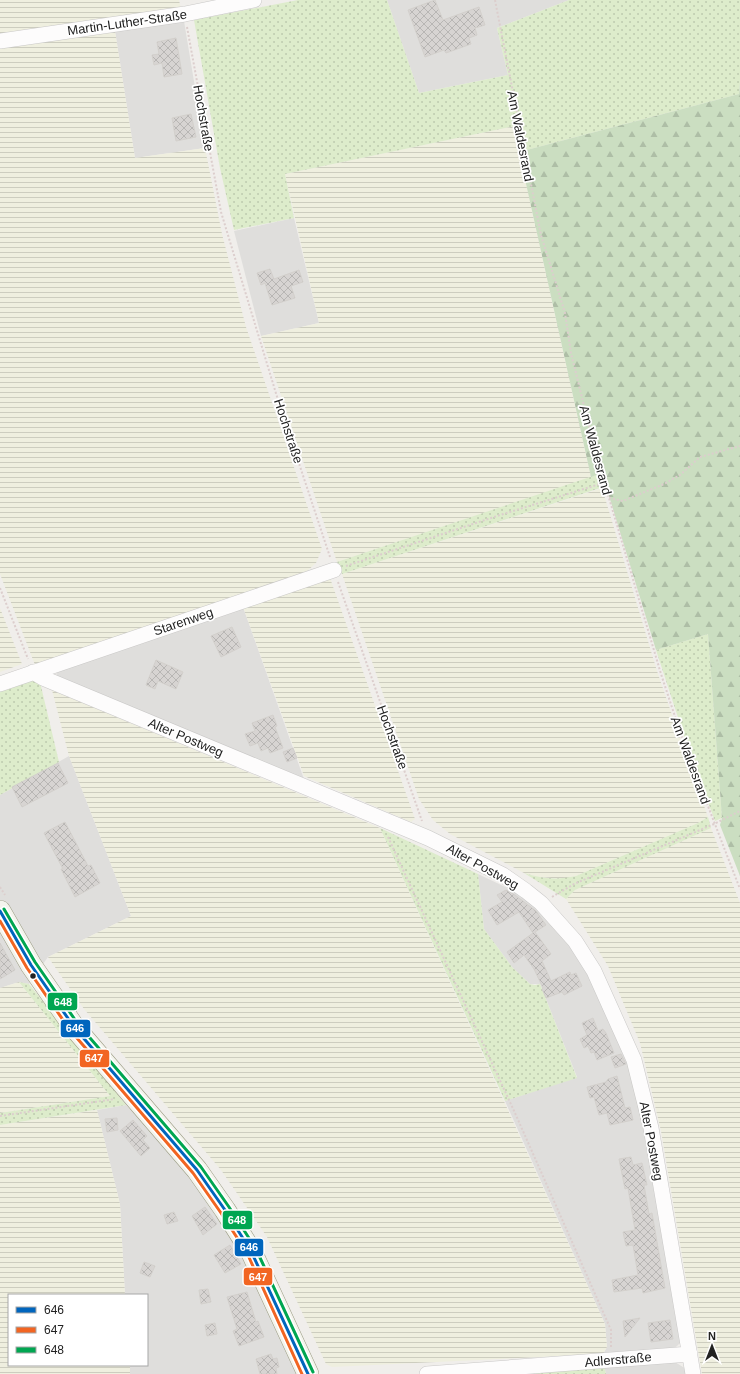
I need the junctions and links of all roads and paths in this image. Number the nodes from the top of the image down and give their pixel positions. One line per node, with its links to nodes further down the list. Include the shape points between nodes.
1 (254, 0): 3 (street, Martin-Luther-Straße)
2 (494, 0): 6 (path, Am Waldesrand, via 541,235 565,313 571,354)
3 (185, 14): 4 (street, Martin-Luther-Straße); 8 (path, Hochstraße, via 221,212 278,400)
4 (0, 41)
5 (740, 446): 7 (path, via 700,457 680,475 623,501)
6 (603, 483): 7 (path, Am Waldesrand); 8 (path)
7 (609, 498): 14 (path, Am Waldesrand, via 684,744)
8 (334, 570): 10 (street, Starenweg); 15 (path, Hochstraße)
9 (0, 588): 10 (path)
10 (33, 672): 11 (street); 13 (street, Alter Postweg)
11 (0, 684)
12 (740, 811): 14 (path)
13 (379, 818): 15 (street, Alter Postweg); 22 (path, via 515,1113 611,1330)
14 (714, 824): 16 (path, Am Waldesrand); 17 (path, via 574,884)
15 (428, 838): 17 (street, Alter Postweg, via 503,875)
16 (740, 889)
17 (541, 904): 21 (street, Alter Postweg, via 575,941 594,971 634,1060 651,1128)
18 (0, 912): 19 (main road, via 31,965 74,1027)
19 (132, 1096): 20 (path); 23 (main road, via 197,1170 225,1210 251,1252)
20 (0, 1116)
21 (690, 1354): 22 (street, Adlerstraße); 25 (street, Alter Postweg)
22 (610, 1360): 24 (street, Adlerstraße)
23 (308, 1374)
24 (427, 1374)
25 (693, 1374)

